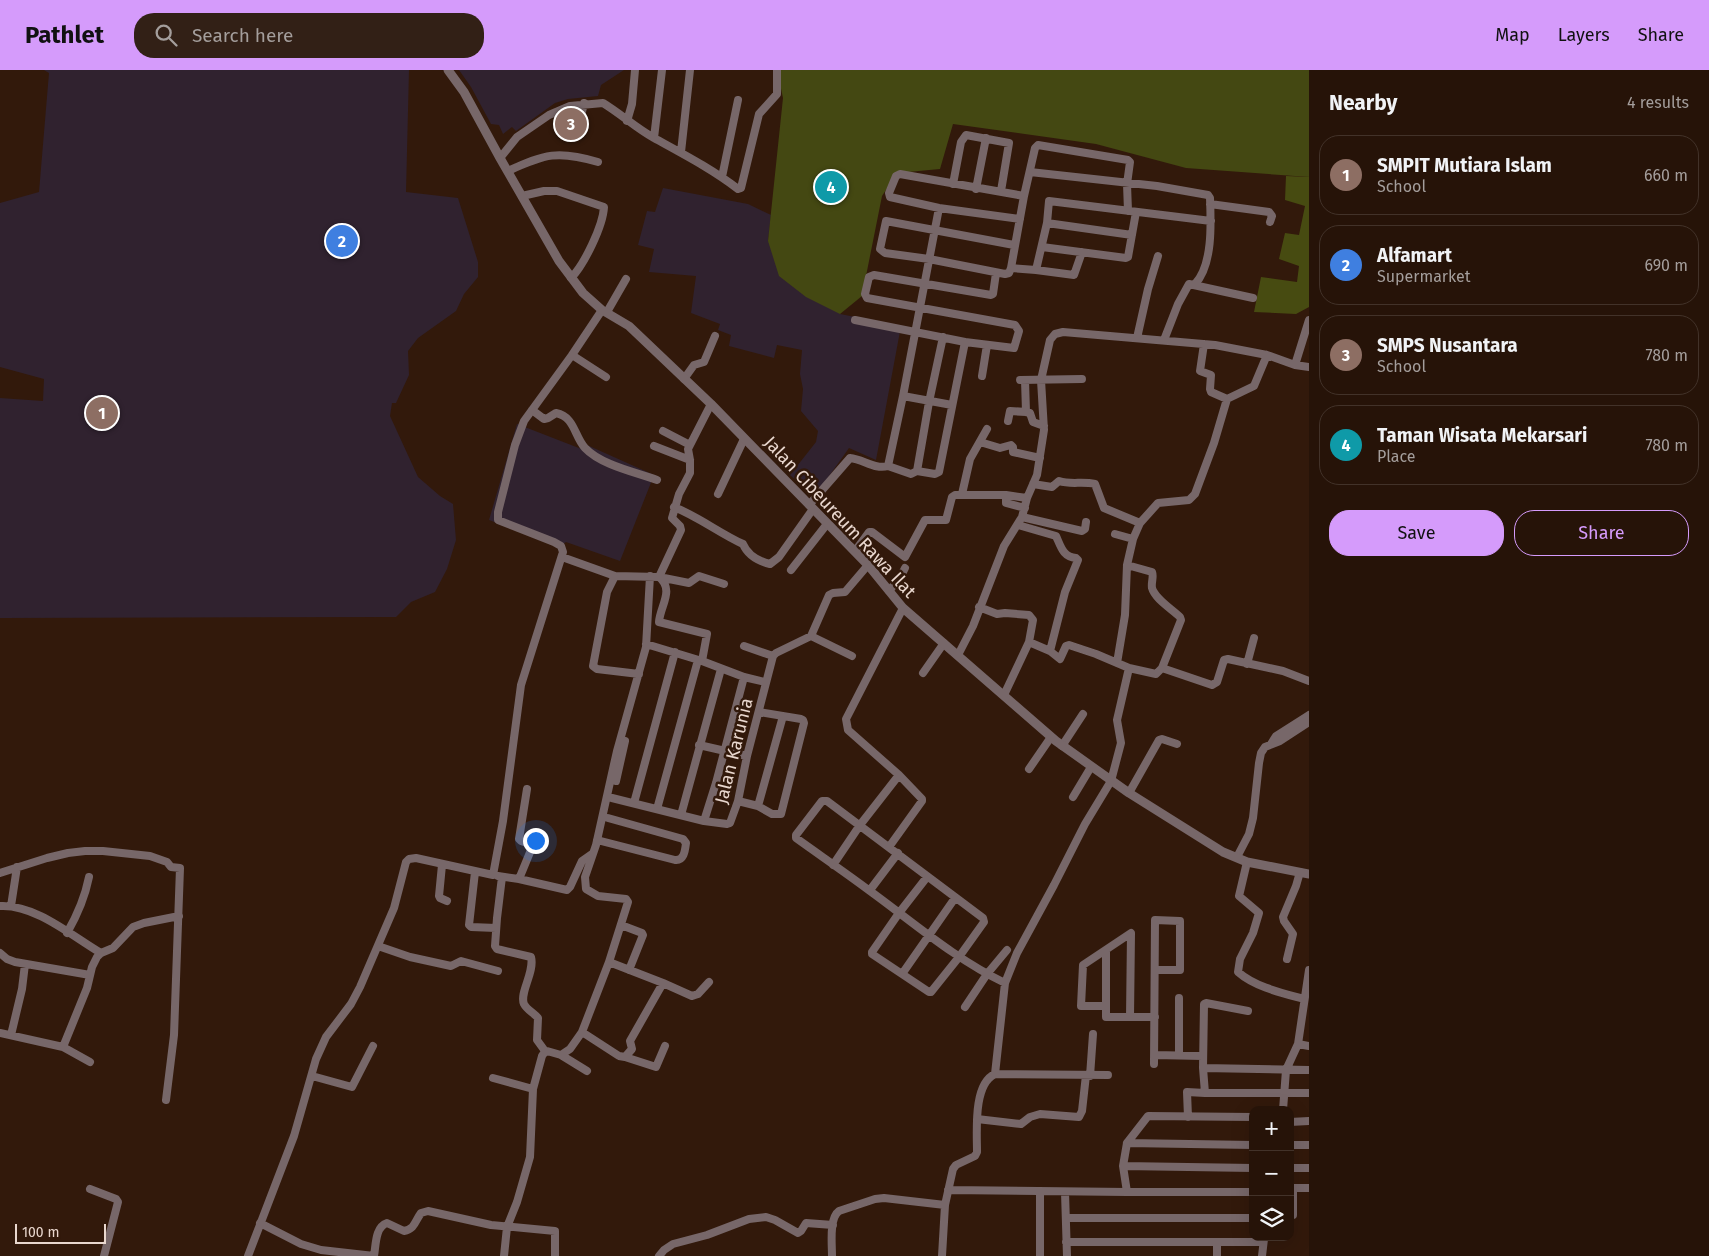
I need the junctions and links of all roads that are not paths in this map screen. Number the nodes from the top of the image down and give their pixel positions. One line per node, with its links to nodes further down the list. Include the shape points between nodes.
1 (448, 70): 13 (street, Jalan Cibeureum Rawa Ilat, via 464,92)
2 (635, 70): 8 (street, via 632,104)
3 (662, 70): 10 (street)
4 (690, 70): 12 (street)
5 (777, 70): 17 (street, via 777,94 759,114 742,188 738,189)
6 (738, 100): 17 (street)
7 (584, 103): 8 (street, via 604,103); 9 (street); 13 (street, via 549,115 517,137)
8 (626, 121): 10 (street)
9 (578, 129)
10 (654, 138): 12 (street)
11 (986, 138): 18 (street, via 965,136); 20 (street); 21 (street, via 1009,143)
12 (681, 152): 17 (street)
13 (500, 158): 15 (street, Jalan Cibeureum Rawa Ilat)
14 (598, 162): 15 (street, via 553,154)
15 (508, 171): 22 (street, Jalan Cibeureum Rawa Ilat)
16 (1030, 172): 19 (street); 19 (street, via 1038,146 1128,160); 23 (street)
17 (722, 177)
18 (953, 184): 20 (street); 25 (street, via 900,174 896,176 890,197)
19 (1127, 184): 24 (street, via 1207,195); 26 (street)
20 (976, 188): 21 (street)
21 (1001, 191): 23 (street)
22 (522, 196): 42 (street, Jalan Cibeureum Rawa Ilat); 42 (street, via 557,191 604,207 587,255)
23 (1024, 196): 28 (street)
24 (1210, 204): 29 (street); 30 (street, via 1269,212 1272,216)
25 (939, 208): 28 (street); 32 (street)
26 (1128, 211): 27 (street); 31 (street, via 1050,201)
27 (1136, 212): 29 (street); 33 (street)
28 (1020, 219): 34 (street)
29 (1211, 221): 45 (street, via 1206,267)
30 (1270, 222)
31 (1047, 223): 33 (street); 35 (street)
32 (934, 230): 34 (street); 38 (street); 38 (street, via 888,221 884,223 882,252)
33 (1132, 235): 36 (street, via 1126,258)
34 (1014, 245): 39 (street)
35 (1042, 247): 36 (street); 40 (street)
36 (1082, 252): 40 (street, via 1074,275)
37 (1158, 256): 54 (street)
38 (929, 259): 41 (street); 44 (street)
39 (1011, 268): 40 (street); 41 (street, via 1009,273)
40 (1036, 270)
41 (996, 272): 44 (street, via 991,295)
42 (571, 278): 48 (street, Jalan Cibeureum Rawa Ilat)
43 (626, 279): 48 (street)
44 (924, 283): 47 (street); 47 (street, via 874,274 867,282 867,298)
45 (1195, 284): 46 (street); 55 (street, via 1189,284 1184,291)
46 (1253, 298)
47 (920, 307): 51 (street); 58 (street, via 1018,327 1014,348)
48 (604, 311): 59 (street); 65 (street, Jalan Cibeureum Rawa Ilat, via 629,326)
49 (855, 320): 51 (street)
50 (1309, 320): 61 (street)
51 (915, 331): 53 (street); 68 (street)
52 (715, 336): 65 (street, via 704,362 694,365)
53 (943, 337): 56 (street); 70 (street)
54 (1138, 338): 55 (street); 67 (street, via 1055,334 1050,340)
55 (1164, 340): 57 (street)
56 (965, 342): 58 (street); 72 (street)
57 (1204, 344): 60 (street); 69 (street, via 1200,371 1211,375 1212,392)
58 (987, 345): 63 (street)
59 (572, 355): 64 (street); 73 (street)
60 (1267, 355): 61 (street); 69 (street, via 1254,386)
61 (1295, 365): 62 (street)
62 (1309, 367)
63 (982, 376)
64 (606, 377)
65 (684, 379): 71 (street, Jalan Cibeureum Rawa Ilat)
66 (1082, 379): 67 (street)
67 (1041, 380): 74 (street, via 1023,380); 76 (street)
68 (903, 396): 70 (street); 85 (street)
69 (1228, 398): 98 (street, via 1195,494 1189,500 1158,503)
70 (929, 402): 72 (street); 86 (street)
71 (710, 404): 79 (street, Jalan Cibeureum Rawa Ilat); 81 (street)
72 (952, 405): 86 (street, via 939,472)
73 (532, 410): 87 (street, via 544,418 560,414 573,424 583,446 594,456); 104 (street, via 518,435 497,518 561,546)
74 (1026, 412): 75 (street, via 1010,411); 76 (street, via 1030,413 1034,423)
75 (1008, 421)
76 (1044, 426): 83 (street)
77 (987, 429): 80 (street)
78 (663, 431): 81 (street)
79 (744, 439): 89 (street); 94 (street, Jalan Cibeureum Rawa Ilat)
80 (980, 442): 83 (street, via 1000,448 1011,445 1012,452); 90 (street, via 970,459)
81 (690, 445): 84 (street, via 687,451)
82 (654, 446): 84 (street)
83 (1040, 458): 88 (street)
84 (690, 460): 93 (street, via 690,473)
85 (888, 466): 86 (street, via 911,474); 94 (street, via 882,468 850,458)
86 (917, 471)
87 (657, 480)
88 (1033, 484): 92 (street); 98 (street, via 1052,487 1059,481 1071,485 1095,484 1104,508)
89 (718, 494)
90 (962, 494): 91 (street); 103 (street, via 952,497 946,520 925,520 905,557 872,532)
91 (1006, 495): 92 (street); 95 (street, via 1006,503)
92 (1027, 498): 95 (street)
93 (674, 507): 94 (street, via 743,544 753,558 770,564); 111 (street, via 673,519 681,530)
94 (811, 507): 99 (street, Jalan Cibeureum Rawa Ilat)
95 (1024, 508): 96 (street)
96 (1022, 517): 97 (street, via 1082,531); 100 (street)
97 (1086, 522)
98 (1140, 523): 102 (street)
99 (827, 524): 103 (street, Jalan Cibeureum Rawa Ilat); 108 (street)
100 (1018, 526): 114 (street, via 1004,546); 122 (street, via 1056,536 1065,554 1078,560 1065,592)
101 (1115, 534): 102 (street)
102 (1133, 539): 106 (street)
103 (855, 551): 105 (street, Jalan Cibeureum Rawa Ilat)
104 (562, 558): 109 (street); 179 (street, via 521,685)
105 (868, 565): 113 (street, Jalan Cibeureum Rawa Ilat); 116 (street, via 845,592 829,595)
106 (1127, 565): 128 (street, via 1125,615); 131 (street, via 1152,572 1152,588 1156,595 1180,617)
107 (905, 568): 113 (street)
108 (791, 570)
109 (615, 576): 110 (street); 134 (street, via 606,592 593,666)
110 (650, 576): 111 (street); 120 (street)
111 (659, 577): 112 (street, via 689,583 699,576); 127 (street, via 666,585 667,595 659,622 707,634)
112 (724, 584)
113 (889, 591): 115 (street, Jalan Cibeureum Rawa Ilat)
114 (979, 607): 118 (street, via 997,614 1032,617); 124 (street)
115 (903, 608): 119 (street, Jalan Cibeureum Rawa Ilat); 153 (street, via 846,719 848,730)
116 (811, 636): 125 (street); 126 (street)
117 (1254, 638): 129 (street)
118 (1029, 642): 122 (street); 138 (street)
119 (944, 643): 124 (street, Jalan Cibeureum Rawa Ilat); 133 (street)
120 (649, 645): 123 (street); 134 (street); 158 (street)
121 (744, 646): 125 (street)
122 (1050, 651): 128 (street, via 1062,659 1069,645)
123 (675, 652): 127 (street); 160 (street)
124 (958, 655): 138 (street, Jalan Cibeureum Rawa Ilat)
125 (773, 656): 137 (street, Jalan Karunia)
126 (852, 656)
127 (700, 660): 132 (street); 162 (street)
128 (1117, 663): 130 (street)
129 (1247, 664): 131 (street, via 1224,660 1217,682 1212,685); 136 (street, via 1283,671)
130 (1129, 668): 131 (street, via 1156,674); 154 (street, via 1117,720 1121,743)
131 (1162, 668)
132 (721, 669): 135 (street); 147 (street)
133 (923, 673)
134 (639, 674): 167 (street, via 617,751)
135 (744, 677): 137 (street); 149 (street)
136 (1309, 681)
137 (765, 682): 139 (street, Jalan Karunia)
138 (1004, 695): 144 (street, Jalan Cibeureum Rawa Ilat)
139 (759, 712): 142 (street); 150 (street, Jalan Karunia)
140 (1083, 714): 148 (street)
141 (1309, 715): 146 (street, via 1276,736)
142 (783, 716): 161 (street); 161 (street, via 801,718 804,723 781,814 772,814)
143 (1309, 722): 146 (street)
144 (1051, 737): 148 (street, Jalan Cibeureum Rawa Ilat); 152 (street)
145 (1177, 744): 156 (street, via 1159,740)
146 (1271, 744): 171 (street, via 1261,753 1253,818)
147 (699, 745): 149 (street); 163 (street)
148 (1062, 746): 151 (street, Jalan Cibeureum Rawa Ilat)
149 (725, 751): 150 (street); 165 (street)
150 (747, 756): 159 (street, Jalan Karunia)
151 (1091, 767): 154 (street, Jalan Cibeureum Rawa Ilat); 157 (street)
152 (1029, 769)
153 (899, 775): 166 (street); 168 (street, via 922,801)
154 (1111, 780): 156 (street, Jalan Cibeureum Rawa Ilat); 212 (street, via 1017,953)
155 (527, 790): 183 (street, via 519,839 533,844)
156 (1129, 794): 171 (street, Jalan Cibeureum Rawa Ilat, via 1223,852)
157 (1073, 797)
158 (612, 798): 160 (street); 164 (street)
159 (738, 801): 161 (street); 165 (street, Jalan Karunia, via 732,821 727,824)
160 (634, 803): 162 (street)
161 (758, 806)
162 (657, 809): 163 (street)
163 (681, 815): 165 (street)
164 (608, 818): 167 (street); 167 (street, via 683,839 686,845 682,858 675,860)
165 (704, 821)
166 (860, 825): 168 (street); 174 (street); 174 (street, via 825,800 796,835)
167 (599, 841): 170 (street)
168 (889, 846): 169 (street)
169 (898, 853): 182 (street); 184 (street)
170 (592, 854): 183 (street, via 582,861 570,888 566,890); 191 (street, via 585,886 598,896 626,898 628,902)
171 (1237, 857): 172 (street, Jalan Cibeureum Rawa Ilat)
172 (1247, 862): 178 (street, Jalan Cibeureum Rawa Ilat); 215 (street, via 1239,896 1259,914 1240,959 1238,972 1278,992)
173 (442, 865): 176 (street); 186 (street, via 439,896); 195 (street, via 413,858 406,862 394,908)
174 (833, 865): 184 (street)
175 (17, 867): 177 (street); 188 (street); 190 (street, via 61,854 85,851 150,856 180,868)
176 (475, 872): 179 (street); 192 (street, via 469,925)
177 (0, 873)
178 (1305, 873): 201 (street, via 1283,916 1293,934)
179 (494, 875): 181 (street)
180 (89, 877): 193 (street, via 85,898)
181 (502, 877): 183 (street); 192 (street)
182 (927, 877): 185 (street); 189 (street)
183 (519, 880)
184 (870, 890): 189 (street)
185 (954, 898): 194 (street); 200 (street, via 984,919)
186 (448, 901)
187 (0, 906): 188 (street)
188 (11, 906): 193 (street, via 34,913)
189 (899, 912): 194 (street); 208 (street, via 872,954)
190 (179, 916): 199 (street, via 133,927 113,948); 251 (street, via 174,1035)
191 (621, 925): 202 (street); 204 (street, via 643,935)
192 (496, 928): 230 (street, via 497,949 531,957 530,979 523,1000 538,1018 537,1040)
193 (67, 933): 199 (street)
194 (929, 935): 200 (street); 208 (street)
195 (378, 946): 207 (street, via 451,966 461,961); 244 (street, via 351,1004 326,1038)
196 (1007, 950): 209 (street)
197 (1106, 950): 216 (street); 216 (street, via 1083,965 1081,1006); 219 (street, via 1131,933)
198 (0, 953): 203 (street, via 7,959)
199 (101, 953): 210 (street)
200 (959, 957): 208 (street, via 931,992 926,992); 209 (street)
201 (1287, 958)
202 (609, 962): 204 (street); 221 (street)
203 (26, 964): 210 (street); 224 (street)
204 (629, 970): 213 (street)
205 (1155, 970): 205 (street, via 1156,920 1180,921 1180,970); 220 (street)
206 (1309, 970): 215 (street)
207 (498, 971)
208 (902, 974)
209 (987, 974): 212 (street); 217 (street)
210 (90, 975): 226 (street)
211 (709, 982): 213 (street, via 692,996)
212 (1006, 982): 242 (street)
213 (663, 983): 235 (street, via 630,1041 632,1049)
214 (1178, 998): 233 (street)
215 (1304, 999): 225 (street)
216 (1106, 1006): 219 (street, via 1106,1017)
217 (965, 1007)
218 (1248, 1011): 234 (street, via 1206,1002)
219 (1130, 1017): 220 (street)
220 (1155, 1017): 232 (street)
221 (582, 1032): 231 (street); 235 (street)
222 (0, 1033): 224 (street)
223 (1093, 1034): 245 (street)
224 (12, 1035): 226 (street)
225 (1298, 1044): 229 (street); 239 (street)
226 (63, 1046): 236 (street)
227 (373, 1046): 244 (street, via 352,1087)
228 (665, 1046): 235 (street, via 656,1067)
229 (1309, 1046)
230 (545, 1052): 231 (street); 247 (street)
231 (561, 1055): 241 (street)
232 (1154, 1055): 233 (street); 237 (street)
233 (1179, 1055): 234 (street)
234 (1203, 1056): 238 (street)
235 (625, 1057)
236 (90, 1062)
237 (1154, 1064)
238 (1203, 1068): 239 (street); 248 (street)
239 (1286, 1070): 240 (street); 250 (street)
240 (1309, 1070)
241 (587, 1071)
242 (995, 1074): 245 (street); 255 (street, via 989,1077 980,1093)
243 (1108, 1075): 245 (street)
244 (312, 1076): 277 (street, via 294,1136)
245 (1088, 1076): 255 (street, via 1080,1117 1040,1114 1022,1124)
246 (493, 1078): 247 (street)
247 (533, 1088): 279 (street, via 530,1157)
248 (1205, 1093): 250 (street); 253 (street, via 1186,1092)
249 (1309, 1093): 250 (street)
250 (1284, 1094): 252 (street)
251 (166, 1100)
252 (1283, 1106)
253 (1188, 1117): 254 (street); 258 (street, via 1148,1116)
254 (1249, 1117)
255 (977, 1119): 269 (street, via 977,1152 956,1165)
256 (1309, 1121): 257 (street)
257 (1294, 1122)
258 (1127, 1144): 259 (street); 262 (street)
259 (1249, 1145)
260 (1294, 1145): 261 (street)
261 (1309, 1145)
262 (1123, 1166): 263 (street); 272 (street)
263 (1249, 1168)
264 (1294, 1168): 265 (street)
265 (1309, 1168)
266 (1294, 1188): 267 (street)
267 (1309, 1188)
268 (90, 1189): 285 (street, via 118,1202)
269 (948, 1190): 270 (street); 274 (street)
270 (1040, 1191): 271 (street); 293 (street)
271 (1065, 1192): 272 (street); 275 (street)
272 (1127, 1192): 273 (street)
273 (1249, 1192)
274 (945, 1205): 278 (street, via 875,1199 839,1211); 292 (street)
275 (1066, 1218): 276 (street); 282 (street)
276 (1249, 1218)
277 (260, 1223): 284 (street, via 302,1244); 286 (street)
278 (833, 1224): 290 (street, via 809,1222 798,1233 766,1217 749,1218 673,1244); 291 (street)
279 (507, 1228): 287 (street, via 428,1211 420,1213 410,1230 404,1231 387,1223 382,1225); 288 (street); 289 (street, via 555,1231)
280 (1249, 1241): 283 (street)
281 (1264, 1241): 296 (street)
282 (1066, 1242): 283 (street); 294 (street)
283 (1216, 1242): 295 (street)
284 (358, 1255): 287 (street)
285 (104, 1256)
286 (248, 1256)
287 (374, 1256)
288 (504, 1256)
289 (555, 1256)
290 (659, 1256)
291 (832, 1256)
292 (942, 1256)
293 (1040, 1256)
294 (1066, 1256)
295 (1217, 1256)
296 (1262, 1256)

